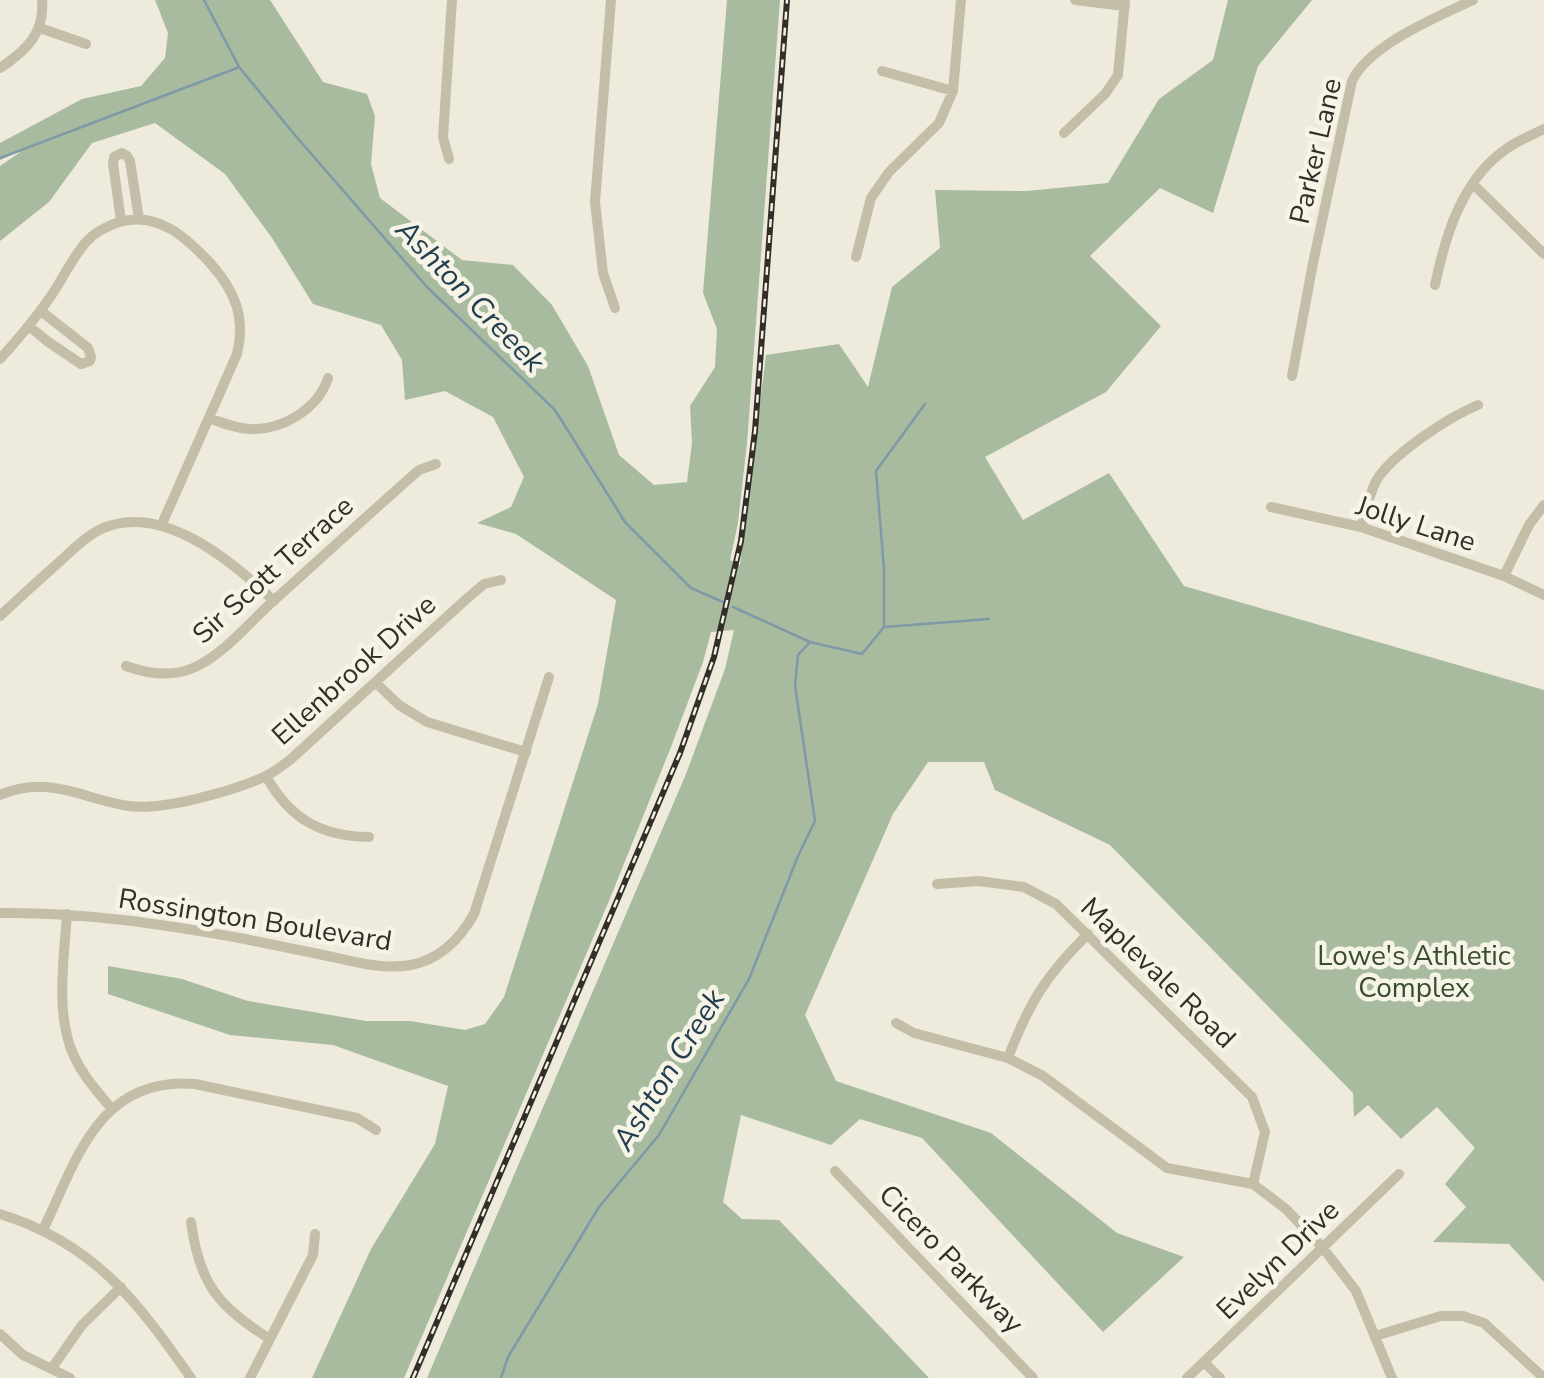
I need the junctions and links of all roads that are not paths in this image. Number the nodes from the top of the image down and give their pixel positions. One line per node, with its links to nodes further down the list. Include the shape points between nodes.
1 (42, 0): 8 (street)
2 (452, 0): 15 (street, via 443,137)
3 (611, 0): 22 (street, via 595,202 603,272)
4 (962, 0): 12 (street)
5 (1075, 0): 7 (street)
6 (1474, 0): 26 (street, Parker Lane, via 1414,29 1356,72)
7 (1125, 3): 14 (street, via 1118,75)
8 (40, 28): 9 (street); 10 (street)
9 (86, 44)
10 (0, 68)
11 (882, 71): 12 (street)
12 (953, 91): 20 (street, via 939,124 871,198)
13 (1544, 129): 16 (street, via 1502,152)
14 (1064, 133)
15 (449, 159)
16 (1473, 184): 19 (street); 21 (street, via 1458,208)
17 (138, 219): 18 (street); 18 (street, via 130,161 118,154 112,163); 29 (street, via 184,237 236,300 238,349)
18 (121, 222): 23 (street, via 84,244)
19 (1544, 254)
20 (856, 258)
21 (1435, 285)
22 (616, 308)
23 (40, 310): 24 (street); 24 (street, via 88,348 90,361 82,364)
24 (29, 326): 25 (street)
25 (0, 359)
26 (1292, 376)
27 (328, 378): 29 (street, via 308,407 275,426 250,429)
28 (1478, 406): 34 (street, via 1453,416 1386,466)
29 (209, 418): 33 (street)
30 (436, 464): 38 (street, Sir Scott Terrace, via 419,470)
31 (1544, 505): 35 (street)
32 (1271, 507): 34 (street, Jolly Lane)
33 (162, 524): 38 (street, via 224,560); 39 (street, via 126,522 97,531)
34 (1361, 527): 35 (street, Jolly Lane)
35 (1504, 576): 37 (street, Jolly Lane)
36 (501, 580): 42 (street, Ellenbrook Drive, via 484,584)
37 (1544, 595)
38 (274, 600): 40 (street, Sir Scott Terrace, via 190,669 152,673)
39 (0, 616)
40 (126, 666)
41 (548, 677): 43 (street, Rossington Boulevard)
42 (376, 682): 43 (street, via 427,722); 44 (street, Ellenbrook Drive)
43 (526, 752): 49 (street, Rossington Boulevard, via 474,914 432,959 377,966 174,926)
44 (266, 776): 45 (street, Ellenbrook Drive, via 149,808 45,786); 46 (street, via 284,804 308,823 336,834)
45 (0, 795)
46 (370, 836)
47 (937, 884): 50 (street, Maplevale Road, via 1024,887 1056,904)
48 (0, 913): 49 (street, Rossington Boulevard)
49 (67, 914): 53 (street, via 67,1037 79,1067)
50 (1088, 934): 52 (street, via 1044,981); 57 (street, Maplevale Road, via 1252,1096 1265,1132)
51 (896, 1023): 52 (street)
52 (1008, 1058): 57 (street, via 1043,1076 1167,1168)
53 (111, 1108): 54 (street, via 147,1088 178,1082 357,1118); 60 (street, via 85,1141)
54 (376, 1130)
55 (835, 1172): 72 (street, Cicero Parkway)
56 (1399, 1174): 62 (street, Evelyn Drive)
57 (1253, 1184): 62 (street)
58 (0, 1214): 60 (street)
59 (190, 1222): 66 (street, via 200,1265 216,1295)
60 (42, 1230): 63 (street)
61 (315, 1234): 66 (street, via 313,1255)
62 (1323, 1248): 65 (street, via 1356,1291); 67 (street, Evelyn Drive)
63 (121, 1286): 68 (street); 70 (street)
64 (0, 1334): 68 (street)
65 (1375, 1336): 75 (street); 76 (street, via 1463,1316 1484,1323)
66 (270, 1338): 71 (street)
67 (1204, 1362): 73 (street, Evelyn Drive); 74 (street)
68 (52, 1368): 69 (street)
69 (70, 1378)
70 (192, 1378)
71 (250, 1378)
72 (1034, 1378)
73 (1187, 1378)
74 (1220, 1378)
75 (1392, 1378)
76 (1544, 1378)

